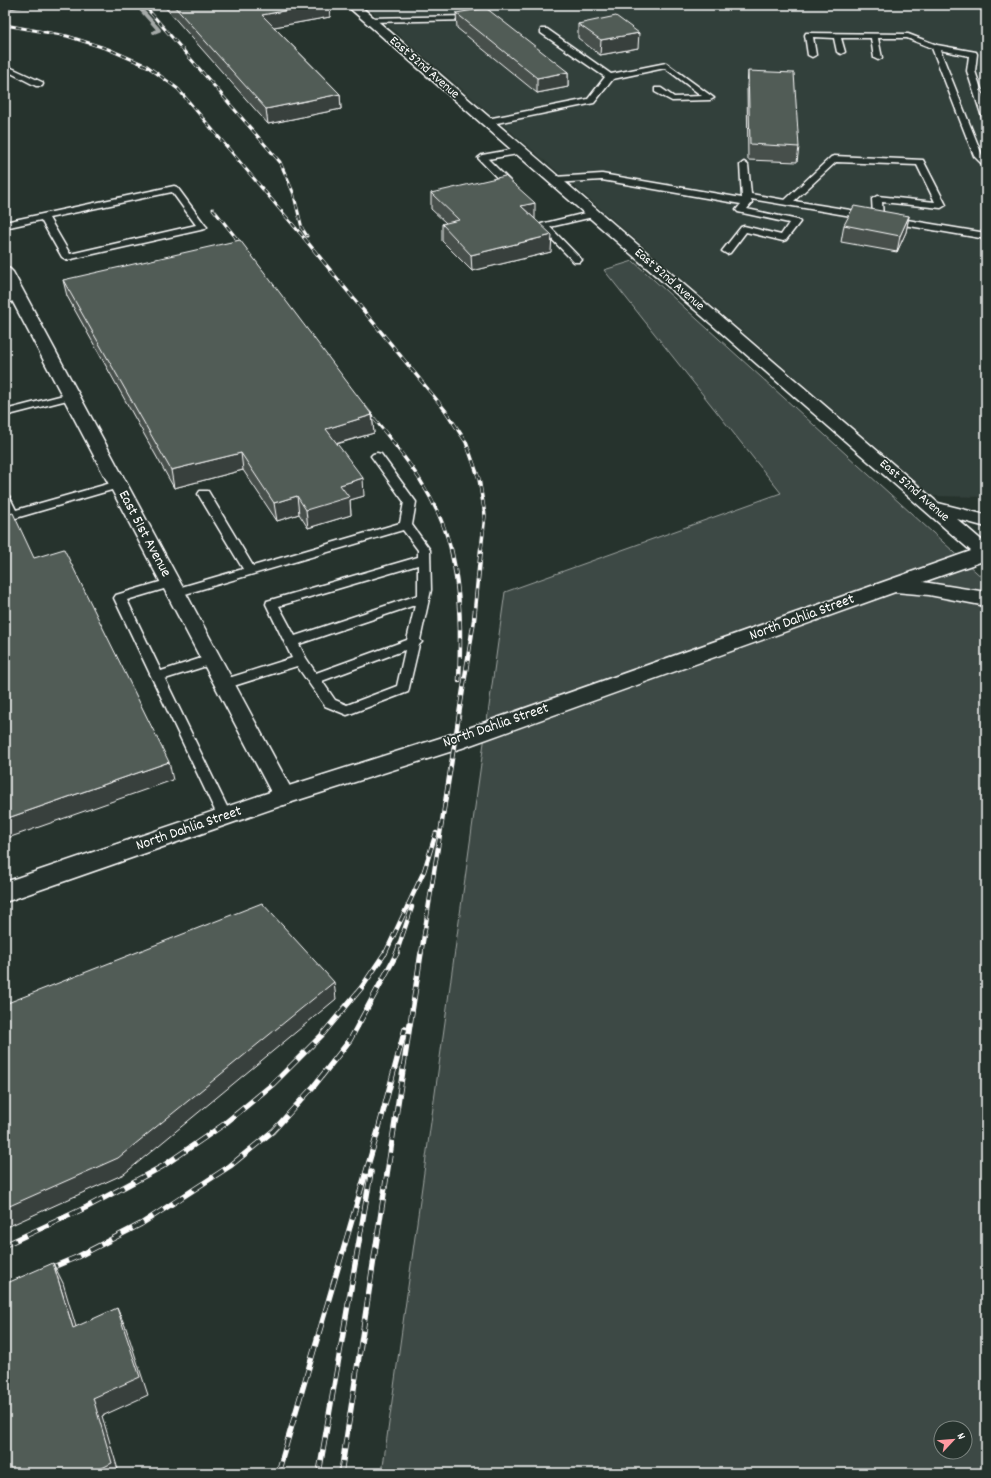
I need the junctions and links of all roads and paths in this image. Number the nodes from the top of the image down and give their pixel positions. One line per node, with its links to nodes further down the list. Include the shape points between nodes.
1 (352, 5): 3 (street, East 52nd Avenue)
2 (468, 18): 3 (lane)
3 (369, 20): 16 (street, East 52nd Avenue)
4 (544, 31): 12 (lane)
5 (837, 35): 6 (lane); 8 (lane); 9 (lane, via 809,35)
6 (874, 36): 7 (lane, via 908,36); 10 (lane)
7 (936, 47): 15 (lane, via 973,54 972,71); 18 (lane, via 978,156)
8 (841, 52)
9 (812, 55)
10 (878, 58)
11 (5, 67): 13 (lane)
12 (610, 77): 14 (lane, via 666,64 710,98 672,99); 16 (lane, via 591,101)
13 (39, 84)
14 (658, 90)
15 (986, 117)
16 (487, 122): 17 (street, East 52nd Avenue)
17 (521, 151): 20 (street, East 52nd Avenue); 21 (lane, via 482,158)
18 (986, 163)
19 (744, 165): 22 (lane)
20 (554, 180): 22 (lane, via 602,177); 24 (street, East 52nd Avenue)
21 (507, 183)
22 (747, 199): 23 (lane); 29 (lane, via 741,210 795,222 783,238 744,229)
23 (787, 203): 26 (lane); 26 (lane, via 834,159 920,162 941,205 877,199)
24 (594, 214): 30 (lane, via 544,226); 39 (street, East 52nd Avenue)
25 (44, 217): 25 (lane, via 67,257 202,227 174,189); 27 (lane)
26 (878, 218): 28 (lane)
27 (5, 225)
28 (986, 236)
29 (727, 251)
30 (576, 260)
31 (5, 272): 32 (street, East 51st Avenue)
32 (12, 299): 33 (street, East 51st Avenue)
33 (71, 396): 34 (lane); 36 (street, East 51st Avenue)
34 (5, 413)
35 (377, 456): 41 (lane, via 410,502)
36 (118, 485): 38 (lane, via 12,515); 46 (street, East 51st Avenue)
37 (204, 494): 44 (lane)
38 (5, 499)
39 (931, 506): 40 (street); 42 (street, East 52nd Avenue)
40 (986, 521)
41 (406, 525): 43 (lane, via 424,550); 44 (lane)
42 (986, 554): 45 (street, North Dahlia Street)
43 (424, 559): 47 (lane, via 425,590); 49 (lane, via 272,604)
44 (250, 571): 46 (lane)
45 (889, 587): 48 (street, via 929,589); 56 (street, North Dahlia Street, via 454,742)
46 (173, 588): 51 (street, East 51st Avenue); 53 (lane, via 120,598)
47 (422, 598): 49 (lane); 50 (lane)
48 (986, 600)
49 (291, 642): 52 (lane)
50 (414, 642): 54 (lane); 54 (lane, via 403,690 346,710 330,703)
51 (211, 660): 53 (lane); 55 (street, East 51st Avenue)
52 (300, 660): 54 (lane); 55 (lane)
53 (159, 676): 57 (lane)
54 (313, 679)
55 (224, 684): 56 (street, East 51st Avenue)
56 (284, 796): 57 (street, North Dahlia Street)
57 (225, 816): 58 (street, North Dahlia Street)
58 (5, 892)

